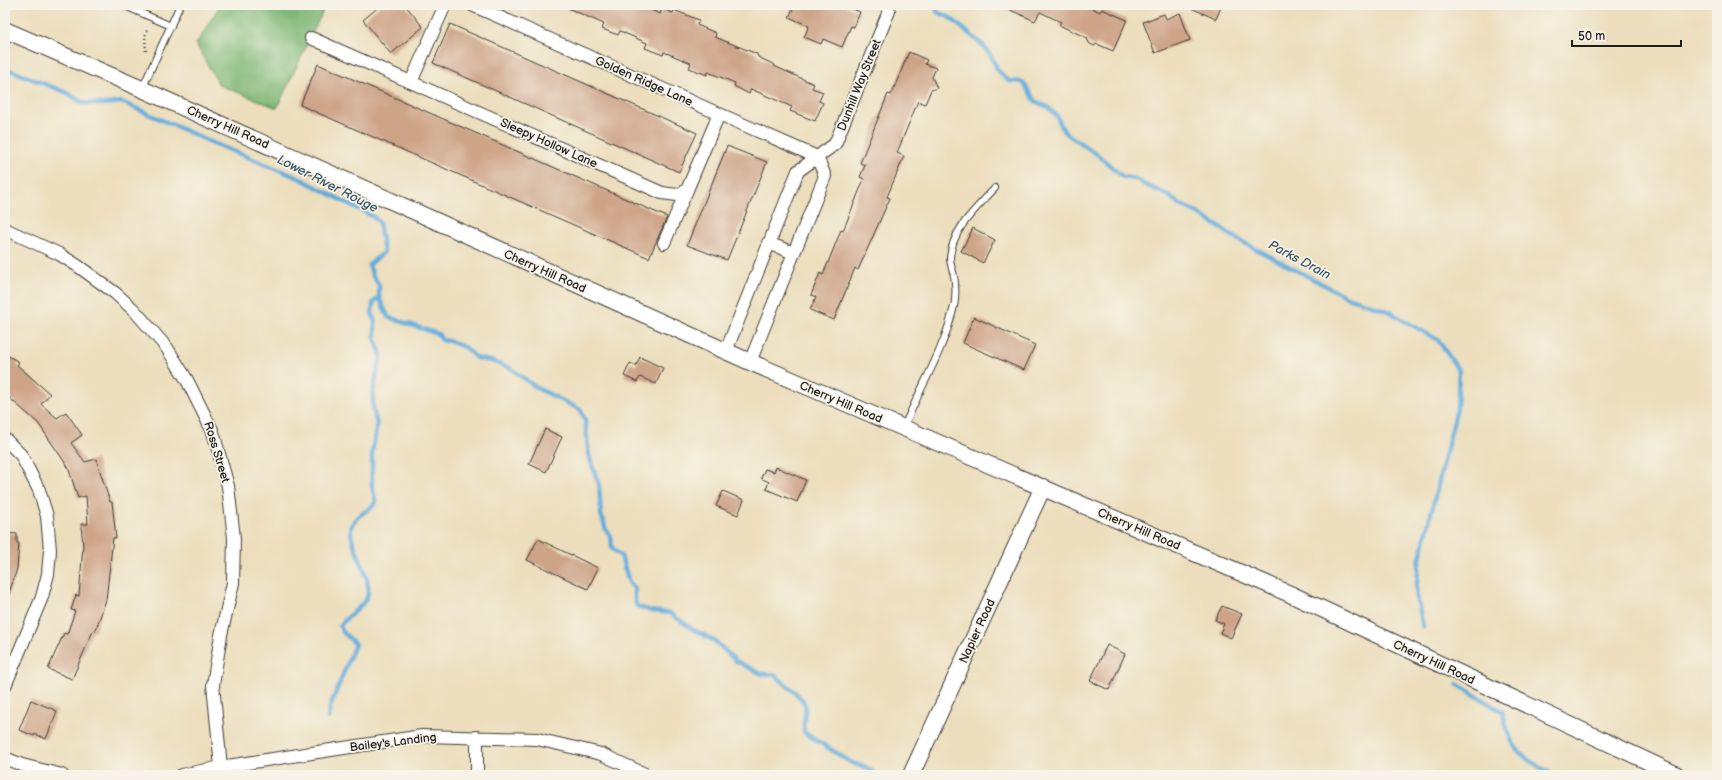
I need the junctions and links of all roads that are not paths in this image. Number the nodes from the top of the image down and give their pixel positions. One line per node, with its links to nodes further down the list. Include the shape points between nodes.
1 (123, 5): 6 (lane)
2 (180, 5): 6 (lane)
3 (445, 5): 9 (street)
4 (472, 5): 11 (street, Golden Ridge Lane)
5 (887, 5): 12 (street, Dunhill Way Street, via 889,11 835,144)
6 (171, 26): 10 (lane)
7 (5, 30): 10 (street, Cherry Hill Road)
8 (311, 38): 9 (street, Sleepy Hollow Lane)
9 (411, 82): 14 (street, Sleepy Hollow Lane, via 662,193 677,195)
10 (142, 89): 19 (street, Cherry Hill Road)
11 (719, 114): 12 (street, Golden Ridge Lane); 14 (street)
12 (816, 157): 17 (street, Dunhill Way Street, via 798,171); 18 (street, via 825,176)
13 (995, 188): 21 (lane, via 958,229 950,259 955,278 954,308 940,350 929,376 916,396)
14 (687, 190): 16 (street)
15 (5, 228): 27 (street, Ross Street, via 78,266 134,310 167,348 198,399 213,432 228,486 234,538 233,583 213,686)
16 (664, 243)
17 (768, 243): 18 (street); 19 (street, Dunhill Way Street)
18 (794, 253): 20 (street)
19 (726, 351): 20 (street, Cherry Hill Road)
20 (750, 362): 21 (street, Cherry Hill Road)
21 (903, 429): 23 (street, Cherry Hill Road)
22 (5, 439): 24 (street, via 21,455 39,490 47,516 50,550 48,574 42,597)
23 (1042, 487): 32 (street, Napier Road); 33 (street, Cherry Hill Road, via 1290,594)
24 (5, 686)
25 (477, 737): 27 (street, Bailey's Landing, via 422,736); 30 (street); 31 (street, Bailey's Landing, via 544,741 601,754)
26 (5, 758): 28 (street)
27 (220, 767): 29 (street, Bailey's Landing)
28 (62, 775)
29 (182, 775)
30 (477, 775)
31 (647, 775)
32 (911, 775)
33 (1677, 775)

